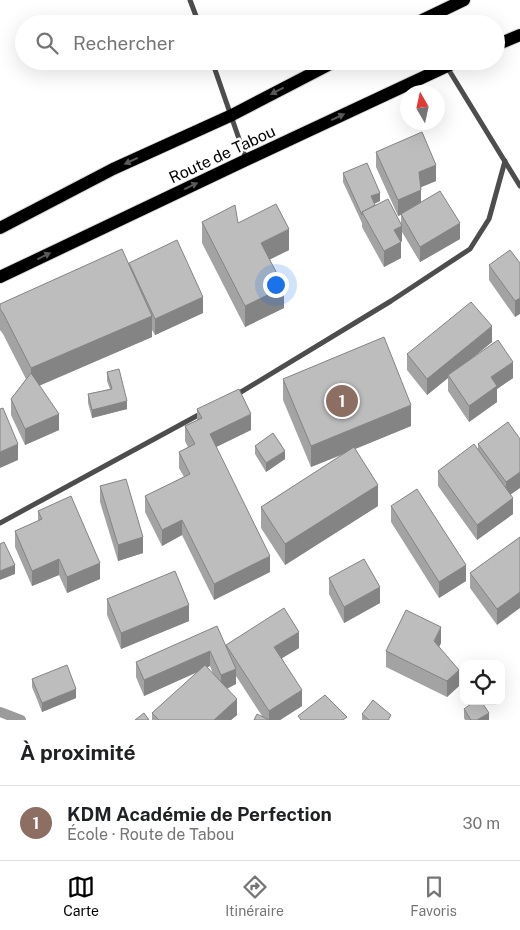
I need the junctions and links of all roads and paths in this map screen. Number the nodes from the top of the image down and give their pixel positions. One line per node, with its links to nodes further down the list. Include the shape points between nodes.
1 (190, 0): 3 (street)
2 (464, 0): 4 (main road)
3 (196, 15)
4 (433, 15)
5 (520, 35): 6 (main road)
6 (505, 41)
7 (215, 70): 11 (street)
8 (318, 70): 11 (main road, Route de Tabou, one-way to 11)
9 (439, 70): 12 (main road, Route de Tabou, one-way to 9)
10 (455, 70): 13 (street)
11 (232, 114): 12 (street); 15 (main road, Route de Tabou, one-way to 15, via 113,169)
12 (246, 160): 16 (main road, Route de Tabou, one-way to 12)
13 (504, 161): 14 (street); 17 (street, via 489,219 470,249)
14 (520, 186)
15 (0, 228)
16 (0, 277)
17 (233, 396)
18 (207, 410): 19 (street)
19 (0, 522)

